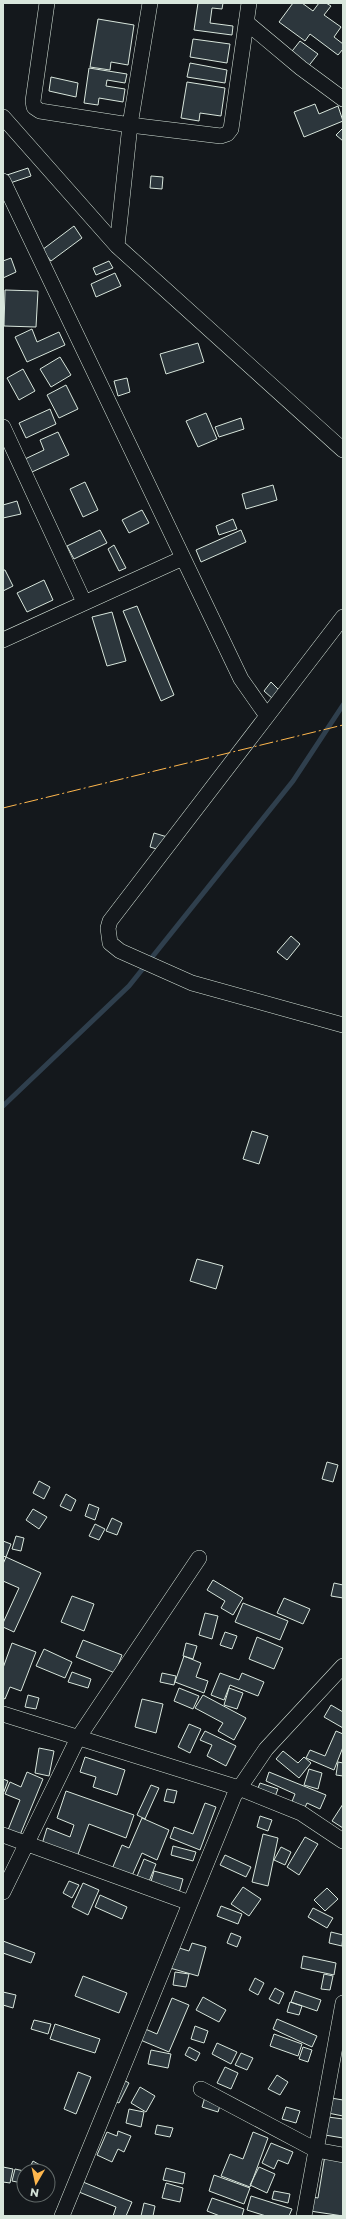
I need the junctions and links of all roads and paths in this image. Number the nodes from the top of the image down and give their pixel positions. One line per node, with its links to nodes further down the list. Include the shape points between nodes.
1 (47, 3): 7 (street, via 34,107 40,111)
2 (150, 3): 7 (street)
3 (249, 3): 4 (street)
4 (246, 22): 5 (street); 7 (street, via 231,129 227,134 221,136)
5 (343, 99)
6 (3, 117): 9 (street)
7 (130, 125): 9 (street)
8 (3, 181): 12 (street)
9 (117, 246): 11 (street)
10 (3, 427): 13 (street)
11 (343, 450)
12 (183, 558): 13 (street); 16 (street, via 241,679)
13 (84, 602): 15 (street)
14 (343, 617): 16 (street)
15 (3, 640)
16 (267, 716): 17 (street, via 110,921 110,943 120,951 192,983)
17 (343, 1025)
18 (199, 1558): 21 (street)
19 (343, 1666): 22 (street, via 266,1749)
20 (3, 1714): 21 (street)
21 (78, 1738): 22 (street); 25 (street)
22 (239, 1788): 24 (street, via 301,1813); 27 (street)
23 (3, 1835): 25 (street)
24 (343, 1841)
25 (27, 1843): 26 (street); 27 (street)
26 (3, 1892)
27 (190, 1903): 32 (street)
28 (343, 2002): 30 (street)
29 (201, 2089): 30 (street)
30 (316, 2150): 31 (street); 33 (street)
31 (343, 2155)
32 (62, 2216)
33 (304, 2216)

